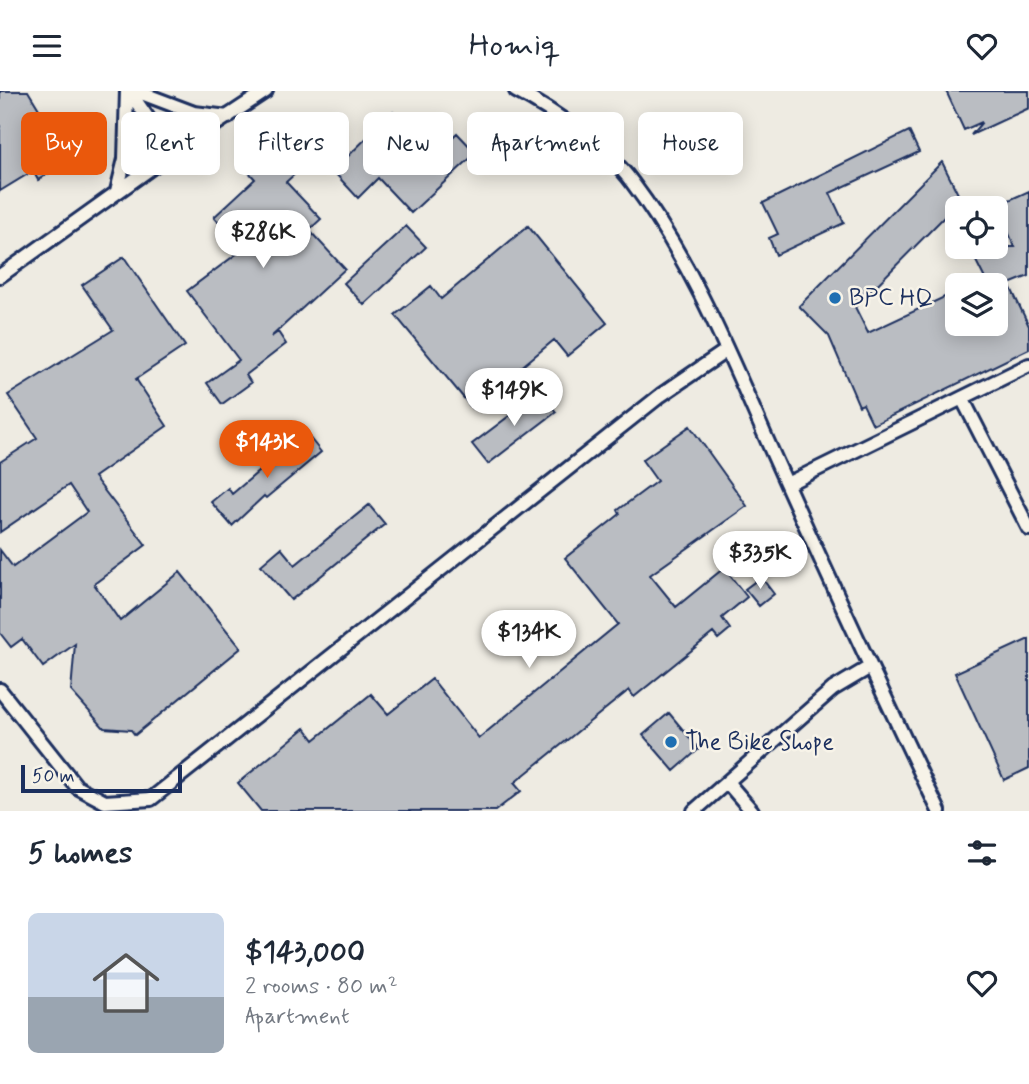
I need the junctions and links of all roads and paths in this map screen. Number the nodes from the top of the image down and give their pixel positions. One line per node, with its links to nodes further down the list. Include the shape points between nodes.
1 (128, 91): 5 (lane); 9 (lane, via 125,159)
2 (136, 91): 6 (lane, via 194,113)
3 (267, 91): 6 (lane)
4 (516, 91): 11 (lane, via 576,129 631,180 677,251)
5 (143, 112)
6 (228, 117): 7 (lane)
7 (220, 122)
8 (140, 175): 9 (lane)
9 (117, 191): 10 (lane)
10 (0, 275)
11 (727, 350): 14 (lane); 17 (lane, via 661,395 151,799 105,802 77,787)
12 (1029, 365): 13 (lane)
13 (962, 398): 14 (lane); 15 (lane)
14 (787, 484): 16 (lane)
15 (1029, 529)
16 (870, 667): 18 (lane, via 833,688); 21 (lane)
17 (0, 691)
18 (727, 782): 19 (lane); 20 (lane)
19 (694, 811)
20 (752, 811)
21 (939, 811)

